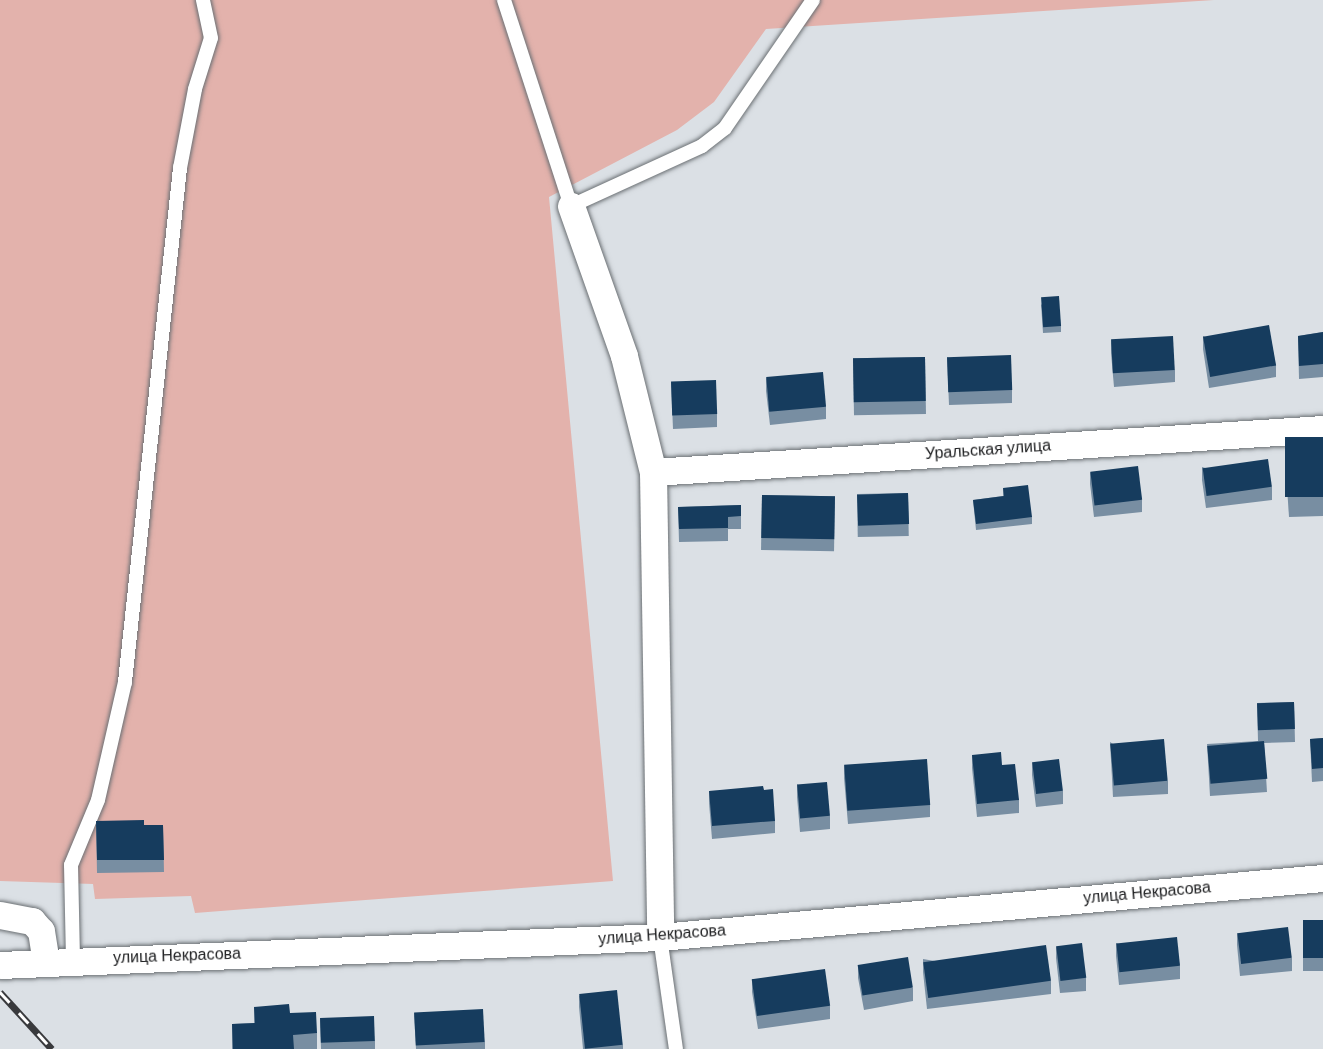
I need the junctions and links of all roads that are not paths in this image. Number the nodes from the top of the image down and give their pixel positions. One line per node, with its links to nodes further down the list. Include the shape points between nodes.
1 (203, 0): 10 (lane, via 211,38 195,89 180,168 126,682 98,800 75,850 68,884)
2 (504, 0): 4 (lane)
3 (813, 0): 4 (lane, via 725,128 702,146)
4 (571, 206): 6 (street, via 624,356)
5 (1323, 429): 6 (street, Уральская улица)
6 (653, 471): 9 (street)
7 (1323, 878): 9 (street, улица Некрасова)
8 (0, 915): 11 (street, via 32,921 41,931)
9 (660, 937): 10 (street, улица Некрасова); 13 (lane)
10 (73, 960): 11 (street, улица Некрасова)
11 (46, 961): 12 (street, улица Некрасова)
12 (0, 965)
13 (676, 1049)

